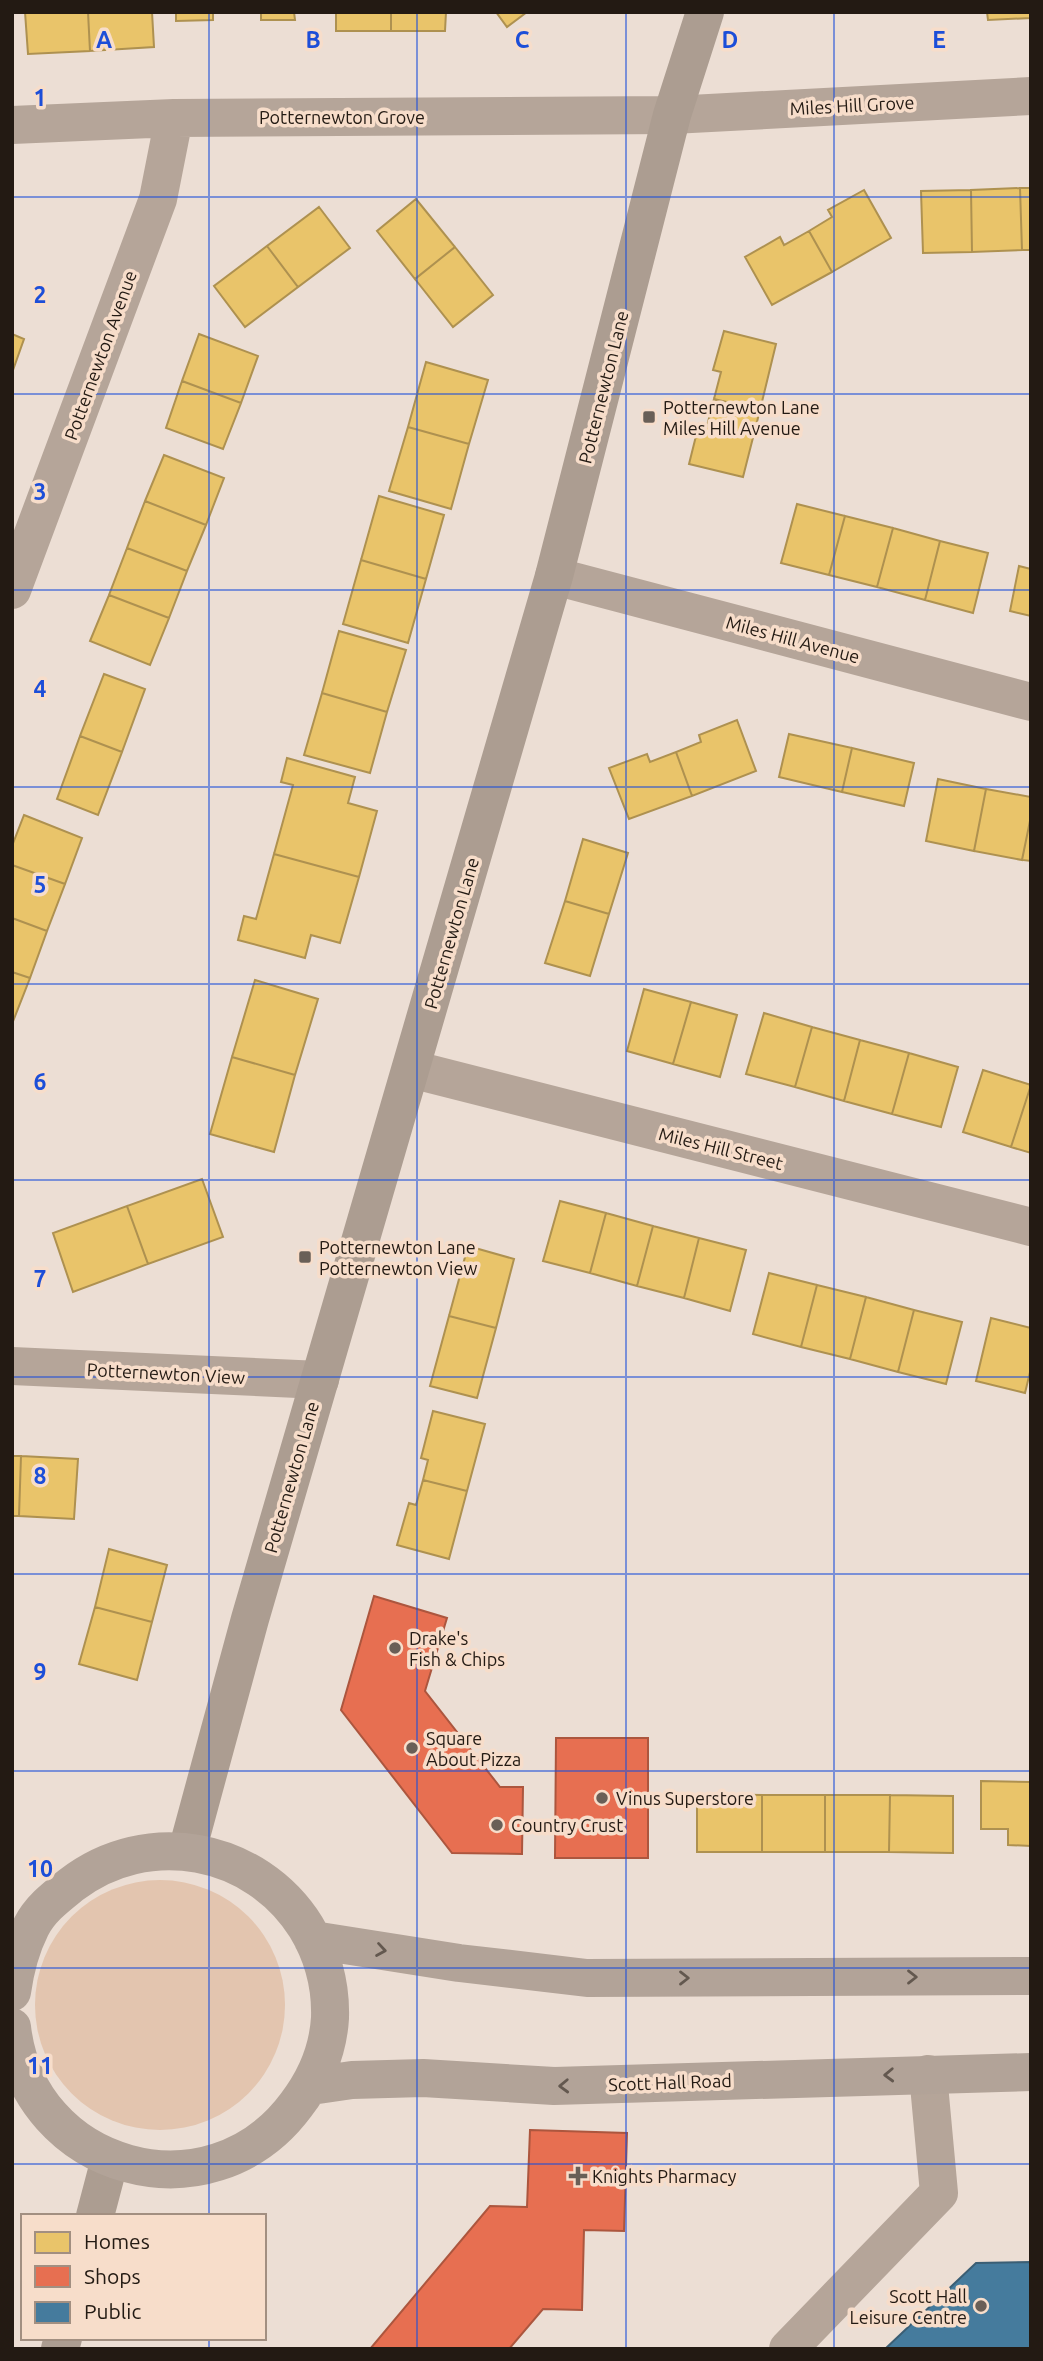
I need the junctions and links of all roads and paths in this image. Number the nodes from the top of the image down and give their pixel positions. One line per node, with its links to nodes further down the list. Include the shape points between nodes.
1 (705, 12): 3 (main road, Potternewton Lane)
2 (1031, 96): 3 (street, Miles Hill Grove)
3 (672, 115): 4 (street, Potternewton Grove); 6 (main road, Potternewton Lane)
4 (174, 118): 5 (street, Potternewton Grove); 7 (street, Potternewton Avenue, via 158,199)
5 (12, 125)
6 (554, 576): 8 (street, Miles Hill Avenue); 9 (main road, Potternewton Lane)
7 (12, 590)
8 (1031, 702)
9 (411, 1069): 10 (street, Miles Hill Street); 12 (main road, Potternewton Lane)
10 (1031, 1227)
11 (12, 1366): 12 (street, Potternewton View)
12 (320, 1380): 13 (main road, Potternewton Lane)
13 (187, 1851): 14 (highway, via 225,1860 267,1883 295,1910); 15 (highway, via 146,1852 106,1863 47,1905)
14 (313, 1940): 16 (highway, one-way to 16, via 587,1978); 22 (highway, via 323,1961 330,2018 323,2059)
15 (19, 1943): 17 (highway)
16 (1031, 1976)
17 (12, 1992)
18 (12, 2027): 21 (highway)
19 (1031, 2072): 20 (highway, Scott Hall Road)
20 (928, 2074): 22 (highway, Scott Hall Road, one-way to 22, via 554,2086 423,2078); 25 (street, via 939,2193)
21 (20, 2083): 23 (highway, via 66,2132)
22 (311, 2086): 23 (highway, via 265,2138 228,2159 190,2169 146,2169)
23 (110, 2159): 24 (main road)
24 (96, 2214)
25 (788, 2349)

